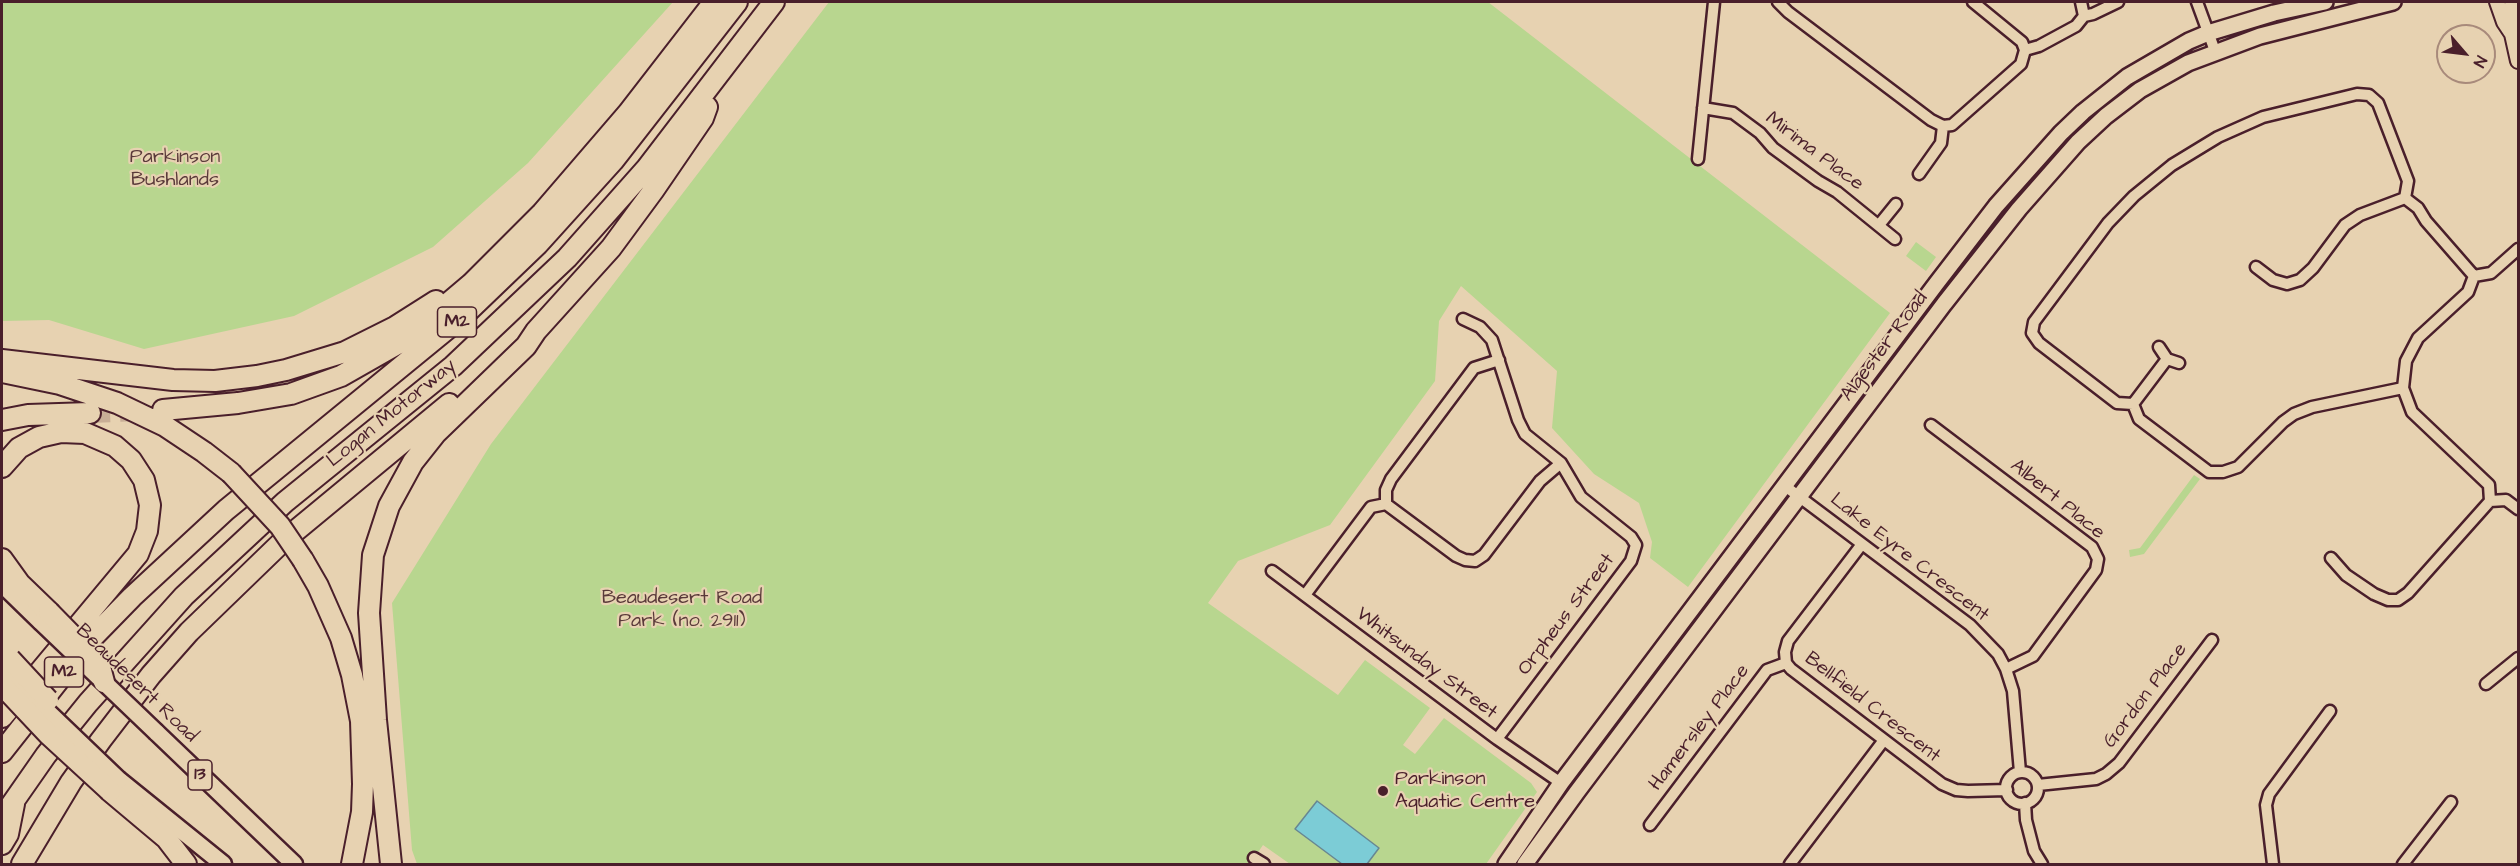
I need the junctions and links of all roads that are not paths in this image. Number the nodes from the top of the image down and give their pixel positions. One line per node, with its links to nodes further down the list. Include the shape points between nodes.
1 (714, 2): 30 (highway, via 601,146)
2 (737, 2): 73 (highway, Logan Motorway / M2, via 620,153 538,244 463,316 226,510 140,590 86,645)
3 (774, 2): 20 (highway, Logan Motorway / M2)
4 (1714, 2): 21 (street)
5 (1778, 2): 22 (street)
6 (1973, 2): 17 (street, via 2022,42)
7 (2081, 2): 14 (street)
8 (2118, 2): 14 (street)
9 (2197, 2): 15 (street)
10 (2325, 2): 15 (main road, Algester Road)
11 (2392, 2): 18 (main road, Algester Road)
12 (2497, 2): 16 (street)
13 (2512, 2): 16 (street)
14 (2084, 16): 17 (street, via 2076,26)
15 (2208, 33): 18 (street); 49 (main road, Algester Road, via 2127,77 2061,133 1996,206)
16 (2512, 34): 19 (street)
17 (2025, 50): 22 (street, via 2021,64 1952,125)
18 (2215, 51): 50 (main road, Algester Road, via 2140,90 2070,150 1975,263)
19 (2518, 61)
20 (722, 70): 34 (highway, via 703,118 654,191 611,248); 80 (highway, Logan Motorway / M2, via 646,169 567,258 453,366 285,502 218,563 119,667)
21 (1703, 108): 23 (street); 27 (street, Mirima Place, via 1733,113 1773,148)
22 (1943, 126): 24 (street, via 1941,143)
23 (1698, 159)
24 (1919, 174)
25 (2405, 198): 31 (street, via 2345,225 2300,280 2287,284 2273,280); 32 (street, via 2418,208); 42 (street, via 2408,180 2378,103 2369,94 2263,117 2218,137 2172,165 2108,223 2034,322 2032,333 2039,343 2117,403)
26 (1896, 204): 27 (street)
27 (1879, 225): 28 (street, Mirima Place)
28 (1895, 239)
29 (2518, 249): 32 (street, via 2491,273)
30 (500, 257): 37 (highway, via 485,261 441,298 378,336 345,352 286,370 234,379 184,381); 43 (highway, via 406,339 341,376 264,399)
31 (2256, 267)
32 (2474, 276): 41 (street, via 2468,292 2418,338 2406,361)
33 (1462, 319): 38 (street, Orpheus Street, via 1480,327 1492,340)
34 (536, 331): 86 (highway, via 282,542 189,632 113,723); 91 (highway, via 526,346 436,433 413,462 379,531 371,564 369,613)
35 (2159, 347): 36 (street)
36 (2167, 359): 39 (street); 42 (street)
37 (2, 360)
38 (1499, 360): 47 (street, Orpheus Street, via 1525,434); 52 (street, via 1474,368 1391,479)
39 (2179, 363)
40 (2, 372): 90 (highway, bridge, via 60,384 117,403 172,430 231,473 280,526 318,586 352,675 361,721 363,784)
41 (2403, 388): 42 (street, via 2294,414 2238,467 2223,472 2203,468 2139,419); 51 (street, via 2412,412 2489,485)
42 (2133, 404)
43 (164, 410)
44 (90, 413): 45 (highway)
45 (2, 420)
46 (1931, 424): 65 (street, Albert Place, via 2092,547 2098,559 2096,570 2033,656)
47 (1561, 464): 52 (street, via 1540,481 1484,555 1475,561 1456,556); 71 (street, Orpheus Street, via 1581,497 1630,537 1636,545 1635,552)
48 (2, 467): 69 (highway, via 19,448 45,435 73,432 95,436 123,452 138,469 148,493 150,517 143,542 127,568)
49 (1785, 486): 50 (street, Lake Eyre Crescent); 75 (main road, Algester Road)
50 (1800, 497): 54 (street, Lake Eyre Crescent); 79 (main road, Algester Road)
51 (2490, 501): 53 (street, via 2506,500); 55 (street, via 2398,600 2374,594 2346,575)
52 (1386, 504): 59 (street, via 1371,507)
53 (2518, 509)
54 (1862, 544): 63 (street, Bellfield Crescent, via 1788,641); 65 (street, Lake Eyre Crescent, via 1970,626)
55 (2331, 558)
56 (2, 559): 60 (highway)
57 (1272, 571): 59 (street, Whitsunday Street)
58 (2, 584): 60 (highway)
59 (1305, 596): 71 (street, Whitsunday Street)
60 (45, 617): 66 (highway, bridge, via 99,663)
61 (2212, 640): 77 (street, Gordon Place, via 2119,763 2106,774 2096,779)
62 (2518, 658): 67 (street)
63 (1786, 663): 72 (street, Bellfield Crescent); 84 (street, Hamersley Place, via 1767,670)
64 (3, 666): 70 (highway, bridge, via 48,699); 76 (highway, bridge, via 50,735)
65 (2007, 669): 74 (street, Lake Eyre Crescent, via 2013,692)
66 (104, 682): 89 (highway, Beaudesert Road / 13, bridge)
67 (2486, 684)
68 (2330, 711): 96 (street, via 2269,794 2266,805)
69 (2, 717)
70 (54, 721): 76 (highway, bridge)
71 (1497, 739): 75 (street, Whitsunday Street)
72 (1884, 740): 78 (street, Bellfield Crescent, via 1942,784 1956,790); 94 (street)
73 (2, 752)
74 (2020, 772): 77 (street, via 2029,774); 78 (street, via 2008,781)
75 (1561, 783): 79 (main road); 92 (main road, Algester Road)
76 (115, 785): 87 (highway); 88 (highway)
77 (2038, 785): 82 (street, via 2033,799)
78 (2007, 790): 82 (street, via 2011,799)
79 (1576, 792): 93 (main road, Algester Road)
80 (16, 796): 83 (highway, Logan Motorway); 85 (highway, M2)
81 (2451, 802): 97 (street)
82 (2025, 803): 95 (street, via 2034,851)
83 (2, 818)
84 (1650, 825)
85 (2, 844)
86 (22, 864)
87 (186, 864)
88 (224, 864)
89 (294, 864)
90 (352, 864)
91 (392, 864)
92 (1506, 864)
93 (1525, 864)
94 (1790, 864)
95 (2042, 864)
96 (2273, 864)
97 (2403, 864)

